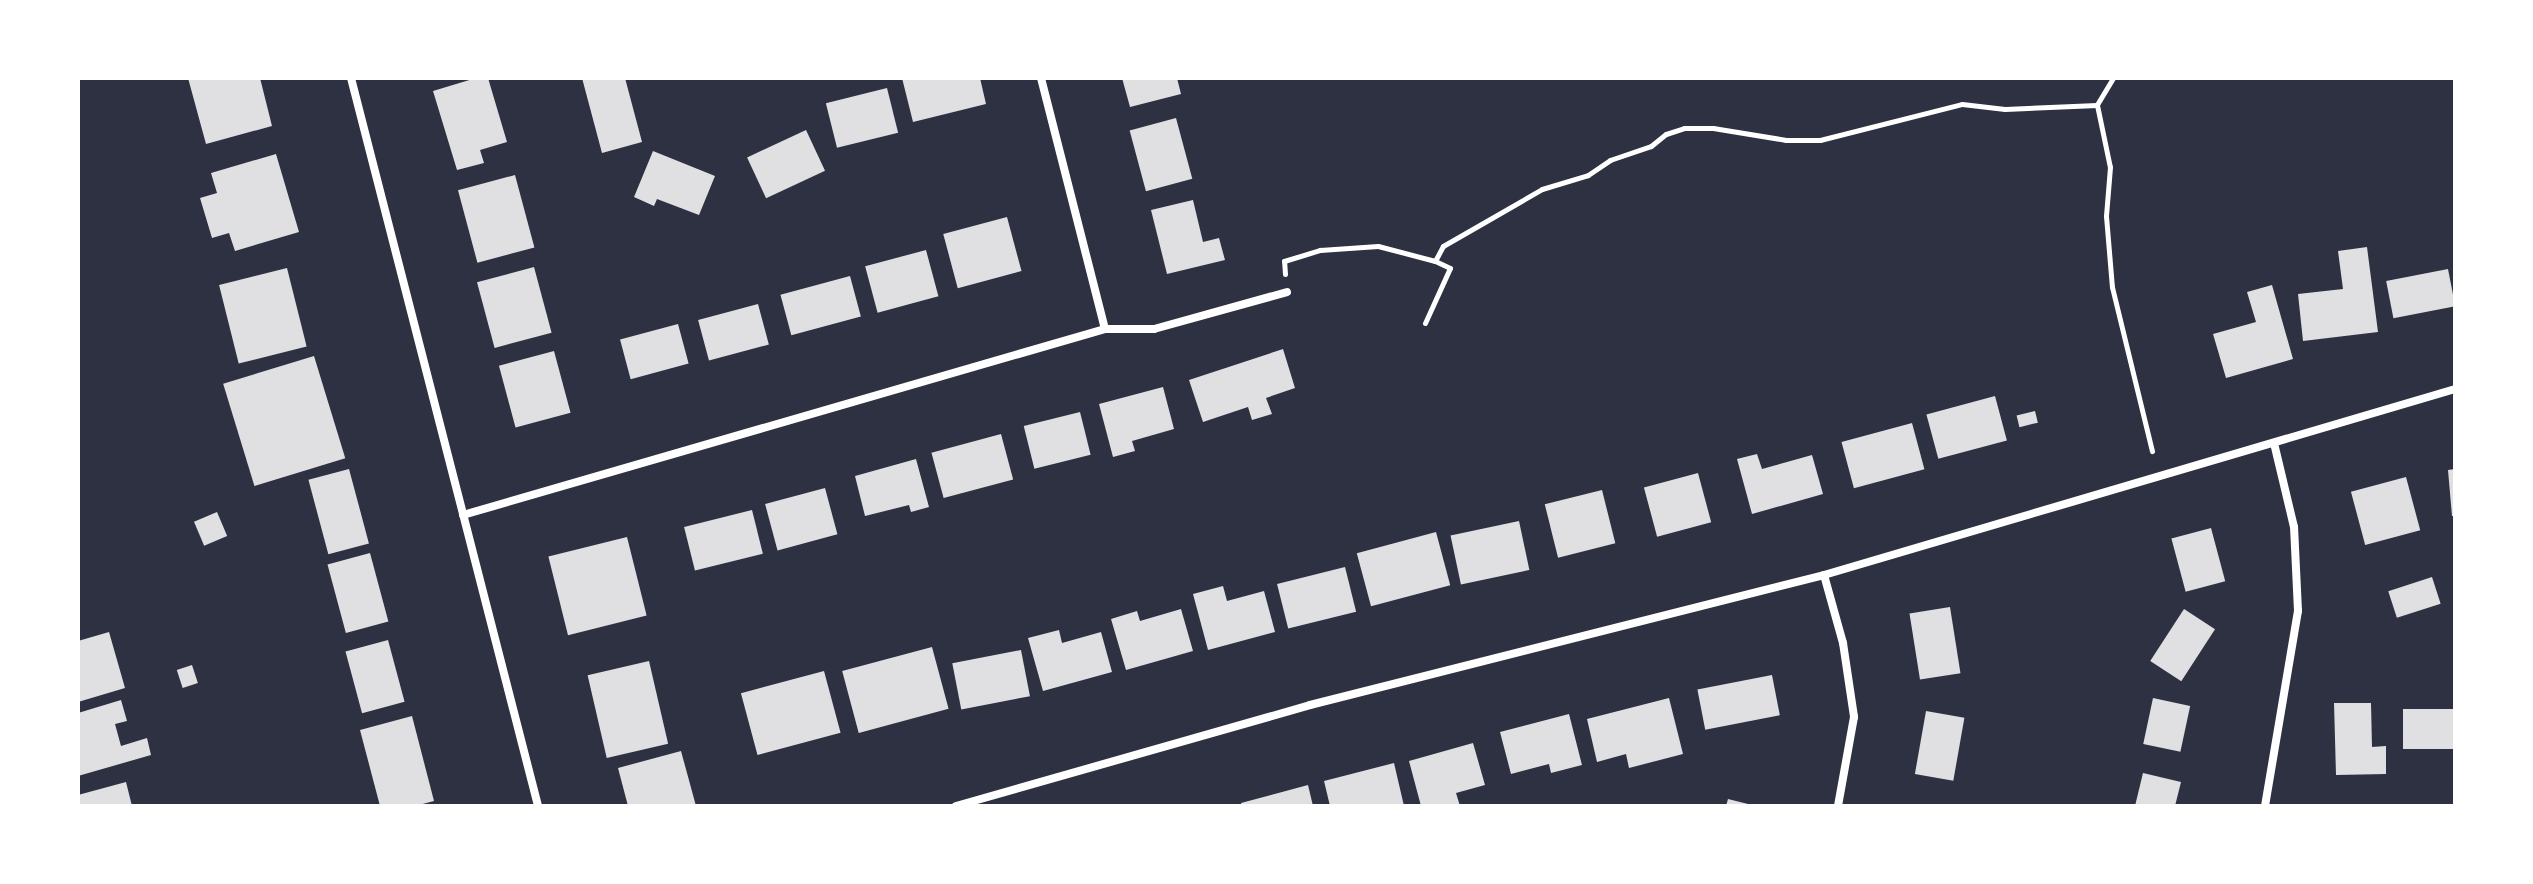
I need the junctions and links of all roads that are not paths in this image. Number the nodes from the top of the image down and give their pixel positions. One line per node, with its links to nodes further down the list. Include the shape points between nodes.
1 (351, 78): 7 (street)
2 (1041, 78): 4 (street)
3 (1287, 292): 4 (street, via 1154,329)
4 (1105, 329): 7 (street)
5 (2455, 389): 6 (street)
6 (2274, 443): 8 (street); 12 (street, via 2294,527 2298,611)
7 (463, 515): 9 (street)
8 (1824, 575): 10 (street, via 1310,705); 11 (street, via 1843,643 1854,717)
9 (538, 806)
10 (956, 806)
11 (1838, 806)
12 (2265, 806)

